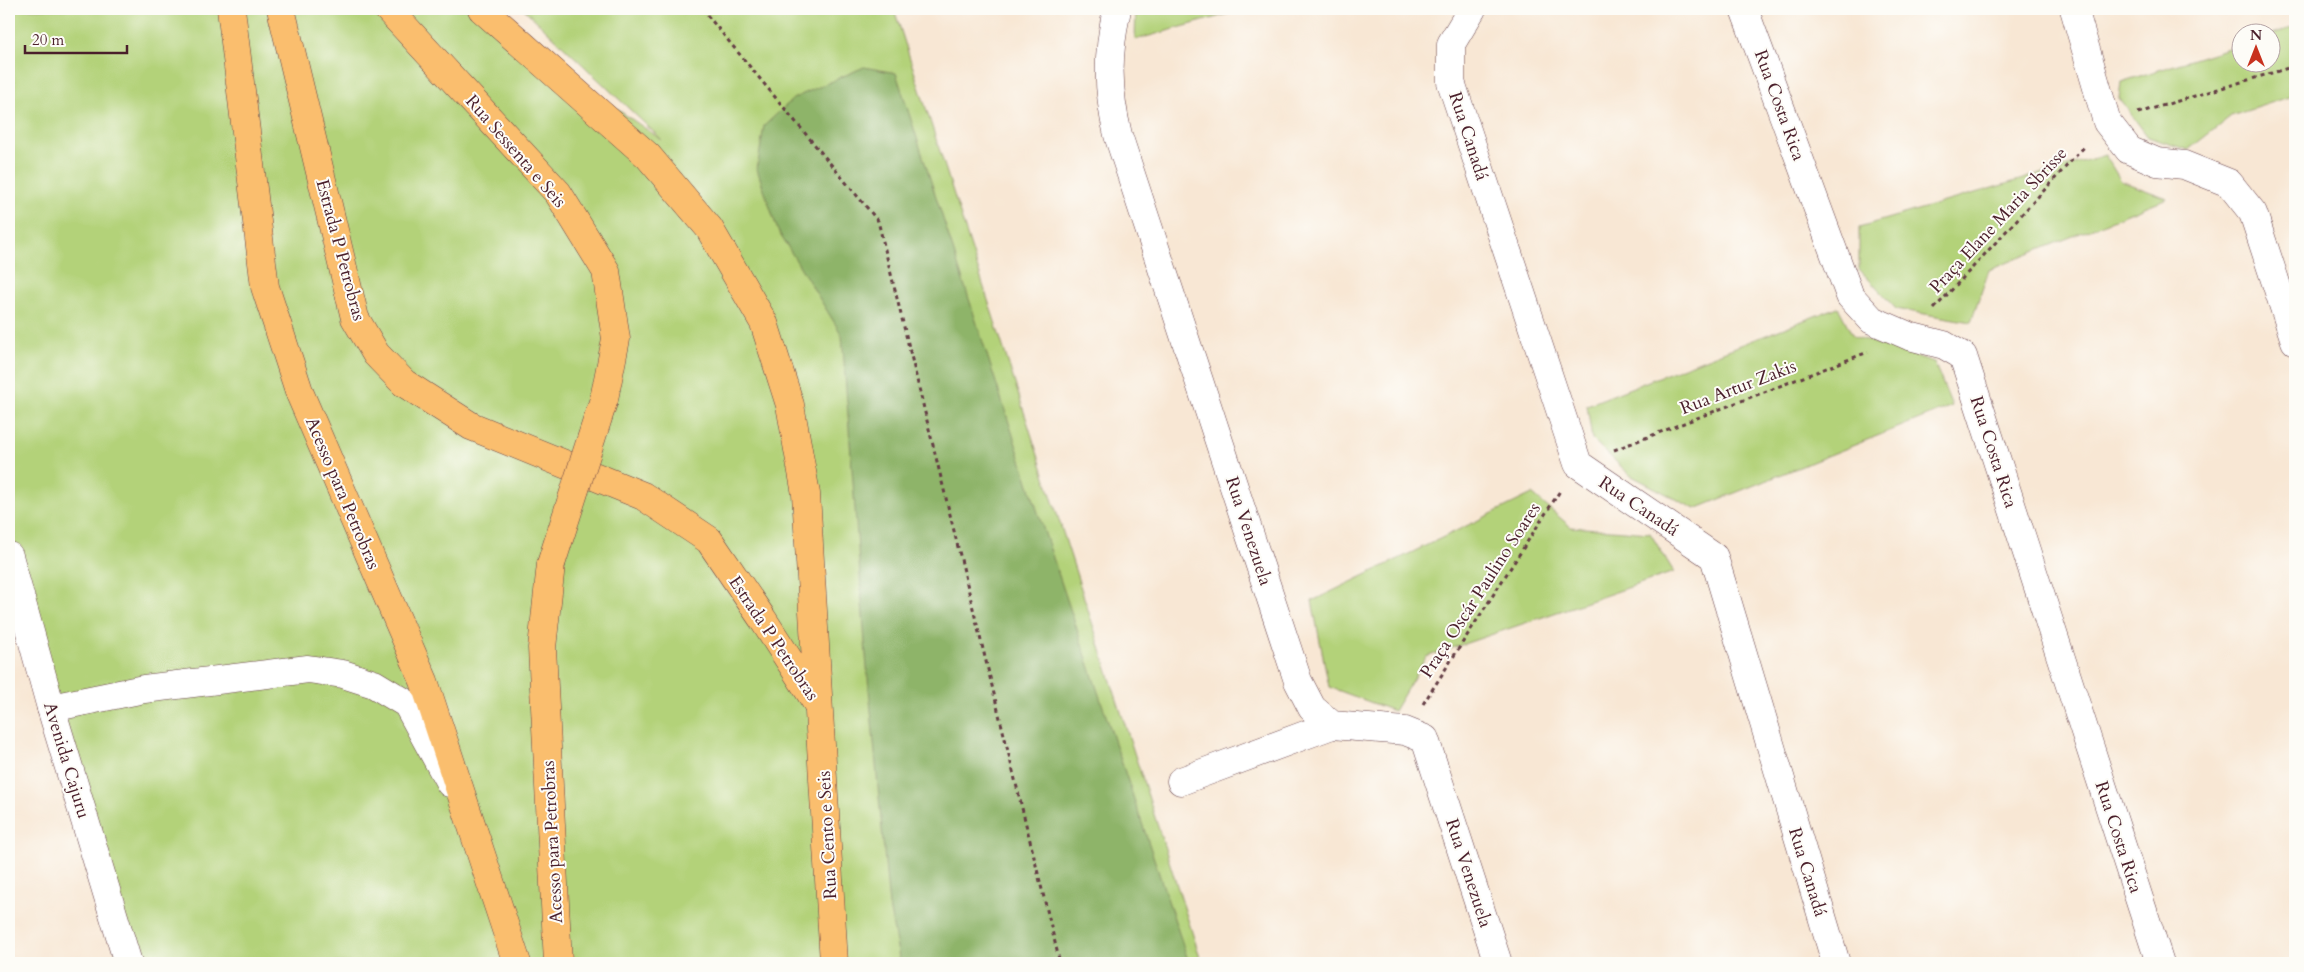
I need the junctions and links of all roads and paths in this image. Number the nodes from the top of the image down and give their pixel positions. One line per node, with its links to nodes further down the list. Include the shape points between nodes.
1 (230, 9): 22 (main road, Acesso para Petrobras, via 266,287 300,394 424,681)
2 (281, 9): 17 (main road, Estrada P Petrobras, via 355,318 376,354 404,383 471,426 643,496 709,540)
3 (388, 9): 14 (main road, Rua Sessenta e Seis, via 558,193 606,271 616,339)
4 (482, 9): 17 (main road, Estrada P Petrobras, via 648,156 709,228 764,323 790,405 806,494)
5 (702, 9): 27 (path, via 878,221)
6 (1117, 9): 19 (street, Rua Venezuela, via 1108,70 1110,103 1118,135 1298,681 1312,708)
7 (1472, 9): 15 (street, Rua Canadá, via 1450,44 1450,82)
8 (1744, 9): 12 (street, Rua Costa Rica, via 1850,296 1872,320)
9 (2074, 9): 11 (street)
10 (2295, 66): 11 (path)
11 (2107, 122): 12 (path, Praça Elane Maria Sbrisse); 13 (street, via 2129,150 2158,162 2184,165 2229,183 2252,213)
12 (1909, 336): 15 (path, Rua Artur Zakis); 30 (street, Rua Costa Rica, via 1944,346 1963,356)
13 (2295, 341)
14 (604, 399): 25 (main road, Acesso para Petrobras, bridge, via 551,564 542,648)
15 (1578, 464): 20 (path, Praça Oscár Paulino Soares); 29 (street, Rua Canadá, via 1714,557)
16 (9, 556): 18 (street, Avenida Cajuru)
17 (819, 706): 26 (main road, Rua Cento e Seis)
18 (51, 708): 22 (street, via 144,689 308,669 343,674 374,684 407,704); 23 (street, Avenida Cajuru)
19 (1332, 725): 20 (street, Rua Venezuela); 21 (street)
20 (1404, 732): 28 (street, Rua Venezuela, via 1425,739)
21 (1181, 781)
22 (468, 815): 24 (main road, Acesso para Petrobras)
23 (128, 963)
24 (517, 963)
25 (558, 963)
26 (834, 963)
27 (1060, 963)
28 (1498, 963)
29 (1836, 963)
30 (2160, 963)

